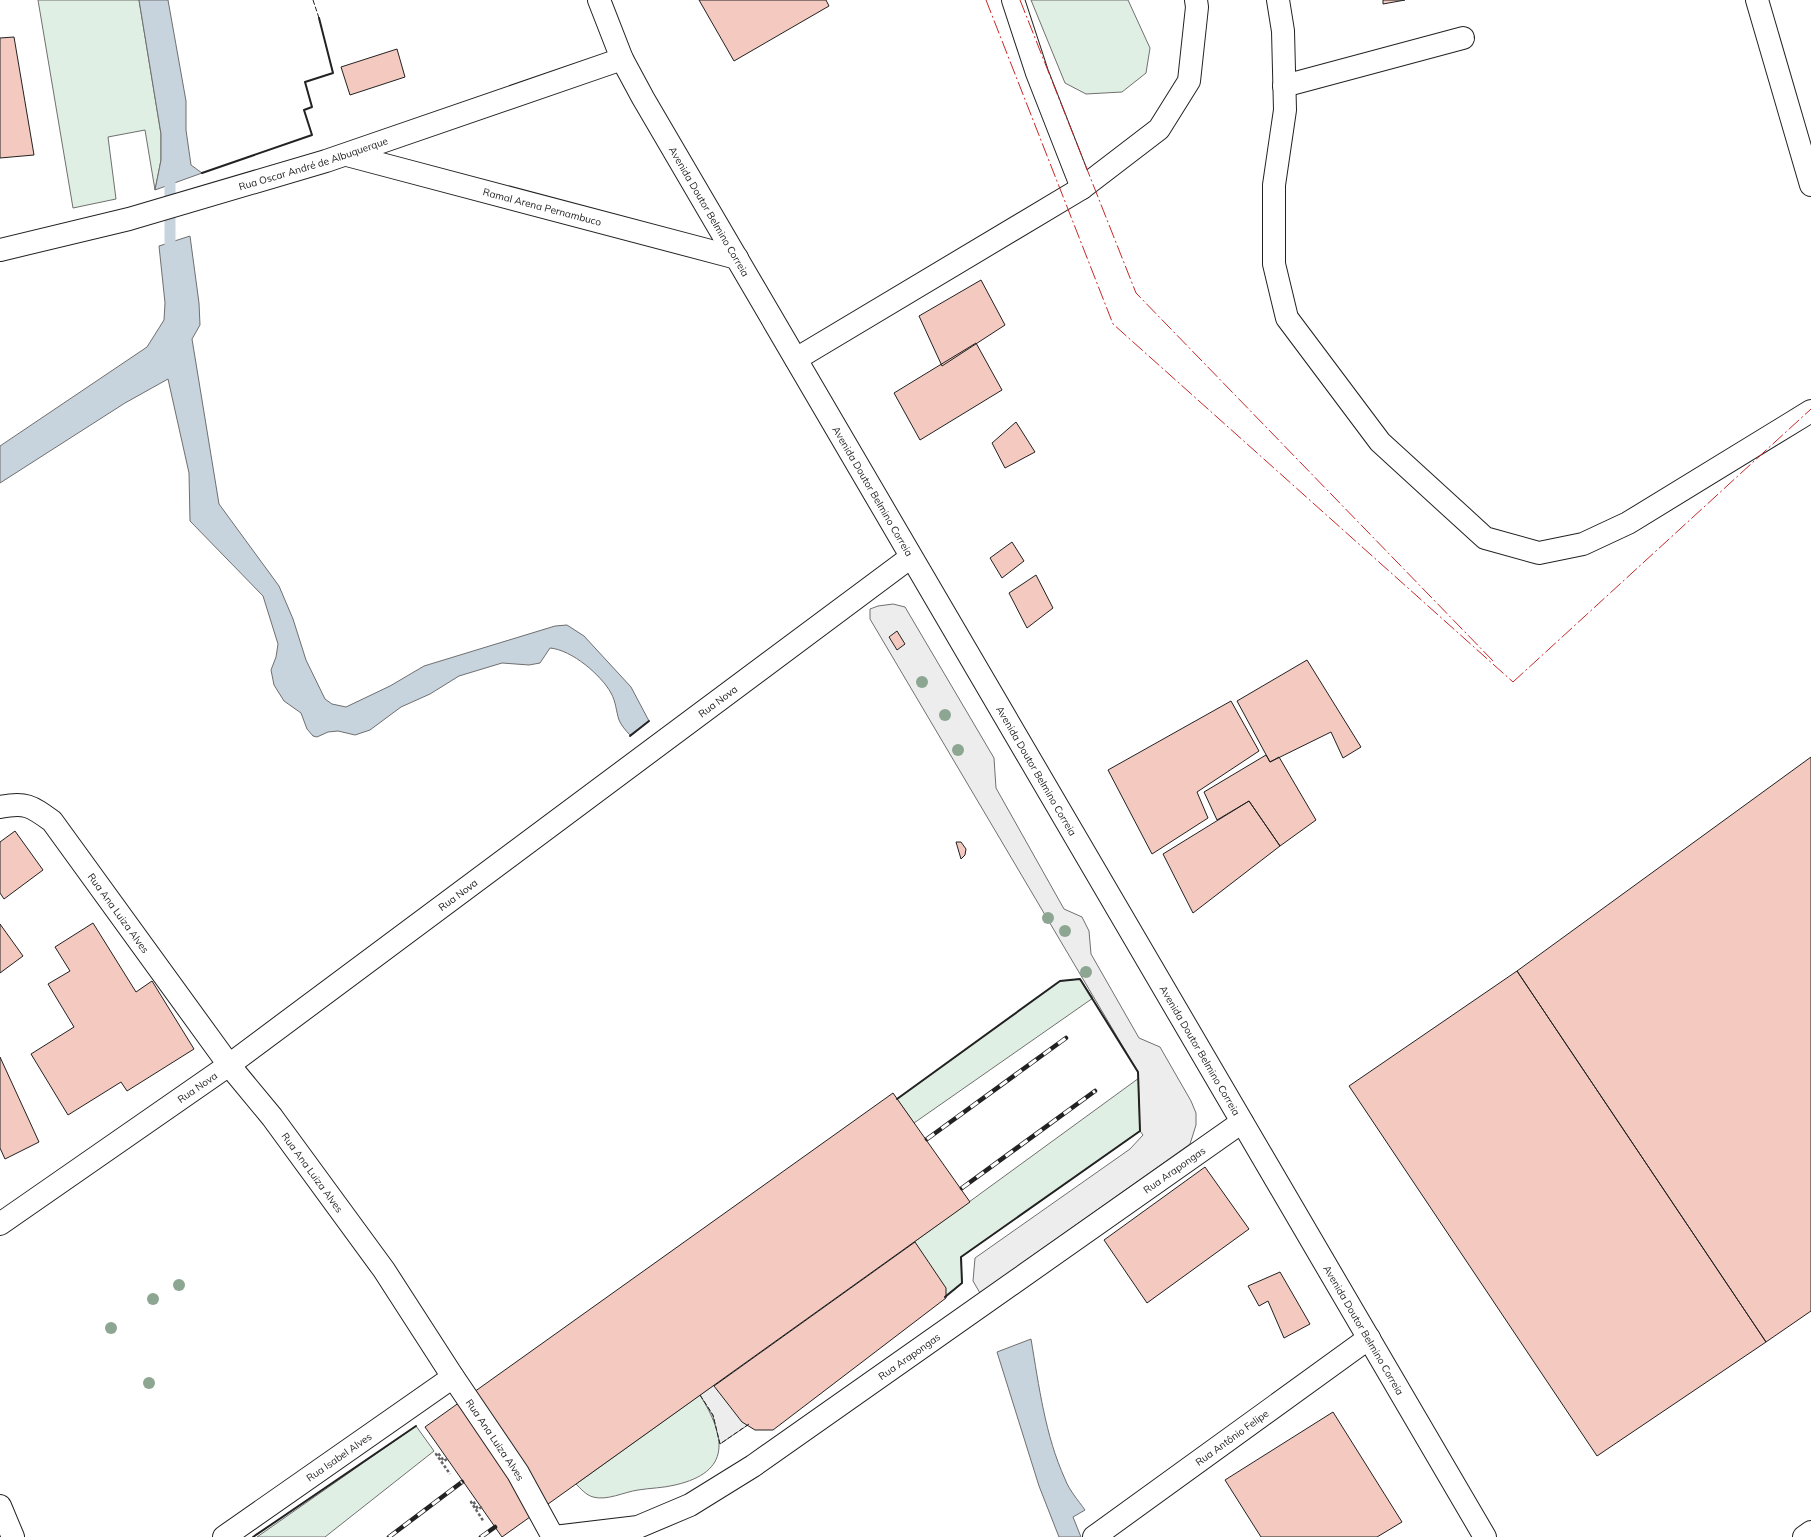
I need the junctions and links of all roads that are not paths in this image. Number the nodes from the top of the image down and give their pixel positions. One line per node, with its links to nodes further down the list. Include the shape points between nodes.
1 (599, 0): 7 (street, Avenida Doutor Belmino Correia)
2 (1013, 0): 11 (street, via 1037,73)
3 (1278, 0): 8 (street, via 1283,30)
4 (1757, 0): 10 (street)
5 (1195, 2): 11 (street, via 1189,81 1182,93 1159,129)
6 (1463, 38): 8 (street)
7 (622, 59): 9 (street, Rua Oscar André de Albuquerque); 13 (street, Avenida Doutor Belmino Correia)
8 (1284, 86): 15 (street, via 1285,110 1274,185 1274,264 1287,318 1380,442 1485,538 1539,553 1583,544 1628,523)
9 (347, 154): 12 (street, Rua Oscar André de Albuquerque, via 129,219); 13 (street, Ramal Arena Pernambuco)
10 (1811, 185)
11 (1082, 188): 14 (street)
12 (0, 250)
13 (737, 258): 14 (street, Avenida Doutor Belmino Correia)
14 (796, 359): 16 (street, Avenida Doutor Belmino Correia)
15 (1811, 411)
16 (911, 558): 18 (street, Rua Nova); 19 (street, Avenida Doutor Belmino Correia)
17 (0, 807): 18 (street, Rua Ana Luiza Alves, via 18,804 34,808 52,821)
18 (229, 1065): 20 (street, Rua Nova); 22 (street, Rua Ana Luiza Alves, via 272,1117 384,1270)
19 (1242, 1122): 21 (street, Avenida Doutor Belmino Correia); 27 (street, Rua Arapongas, via 753,1466 690,1505 638,1527)
20 (0, 1224)
21 (1369, 1338): 28 (street, Rua Antônio Felipe); 29 (street, Avenida Doutor Belmino Correia)
22 (453, 1377): 26 (street, Rua Isabel Alves); 27 (street, Rua Ana Luiza Alves, via 518,1473)
23 (0, 1506): 25 (street)
24 (1811, 1532): 30 (street)
25 (13, 1537)
26 (224, 1537)
27 (553, 1537)
28 (1094, 1537)
29 (1485, 1537)
30 (1804, 1537)

